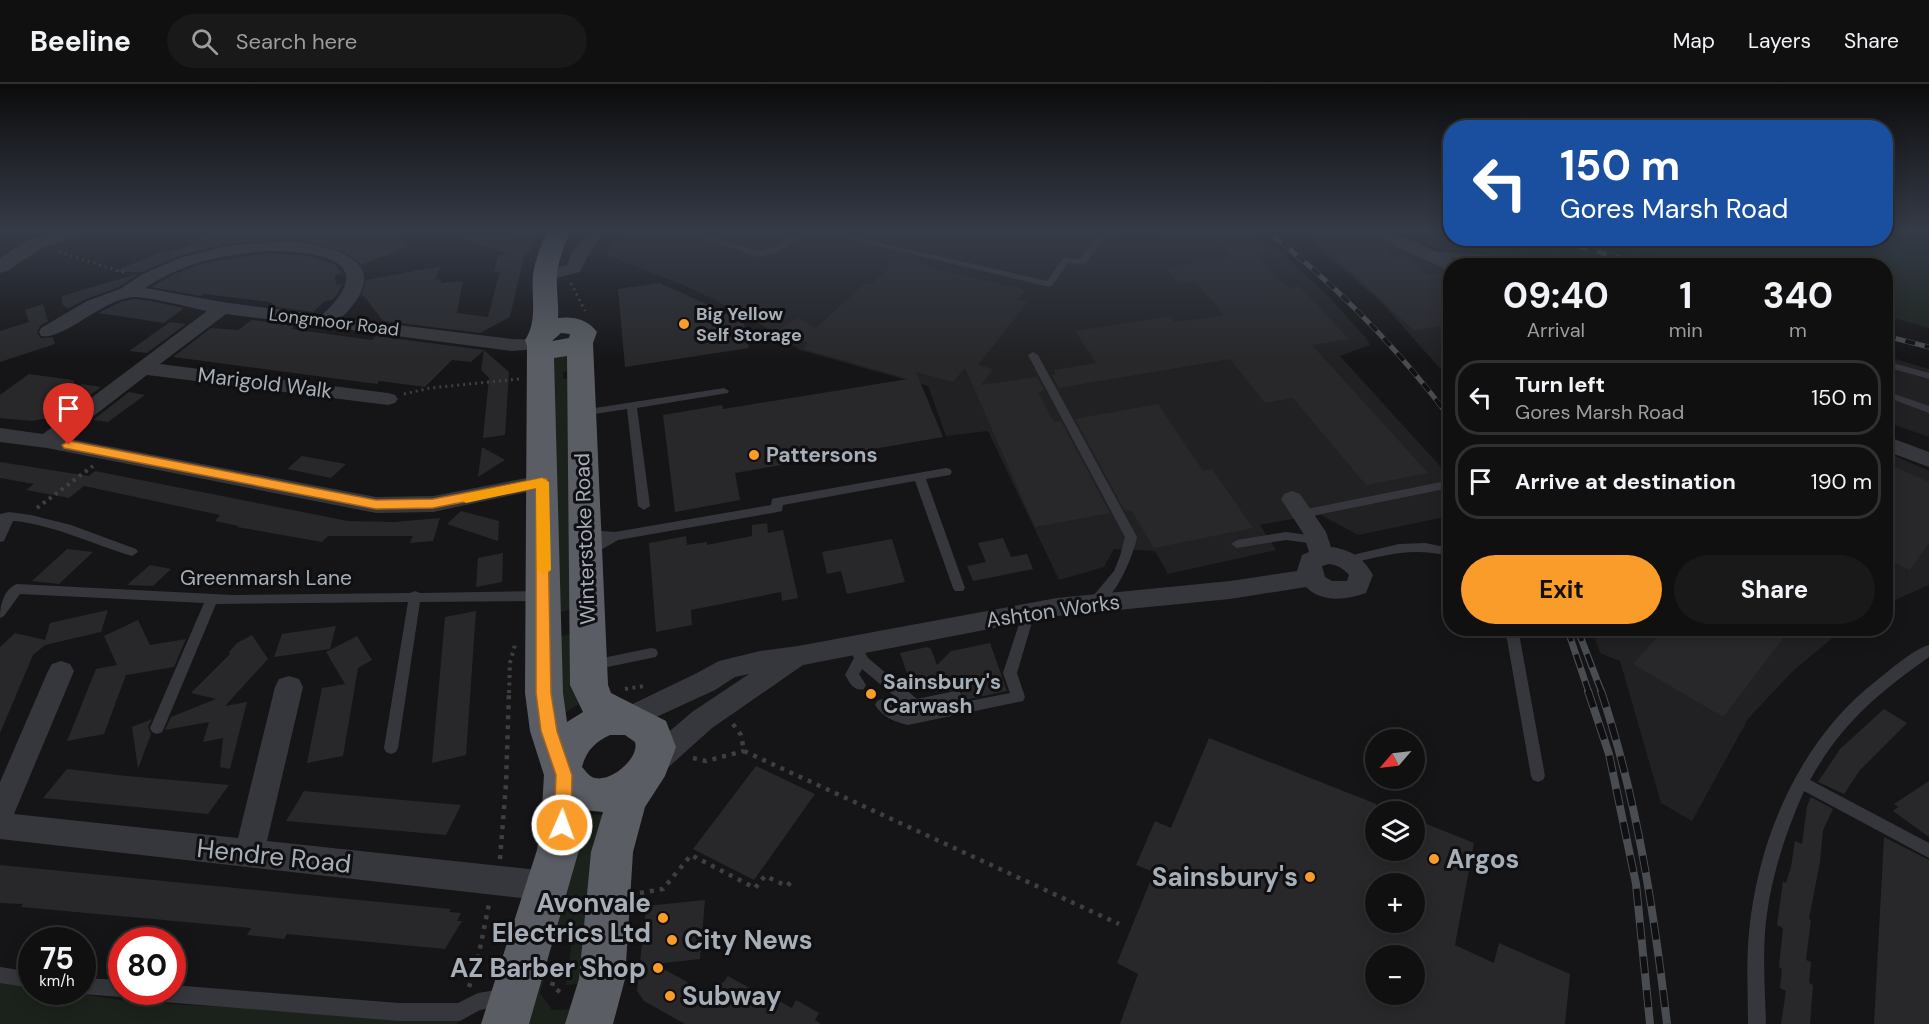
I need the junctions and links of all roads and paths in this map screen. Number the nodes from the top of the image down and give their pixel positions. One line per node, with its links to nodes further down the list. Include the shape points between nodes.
1 (134, 274): 8 (path)
2 (160, 274): 8 (street)
3 (353, 274): 12 (street, via 350,297)
4 (552, 274): 9 (highway, Winterstoke Road)
5 (566, 274): 9 (street)
6 (1005, 274): 7 (lane, via 1049,284)
7 (1056, 274)
8 (147, 279): 10 (street)
9 (553, 283): 13 (highway, via 558,310); 13 (path, via 582,308); 15 (highway, Winterstoke Road)
10 (130, 291): 11 (street, Longmoor Road); 14 (street, via 99,303)
11 (222, 308): 12 (street, Longmoor Road); 18 (street)
12 (326, 321): 15 (street, Longmoor Road)
13 (580, 328): 15 (highway, via 560,350); 25 (highway, Winterstoke Road)
14 (48, 332)
15 (541, 350): 22 (path); 33 (highway, Winterstoke Road)
16 (1033, 355): 52 (lane, via 1131,537 1119,574)
17 (1893, 366): 19 (lane)
18 (141, 368): 22 (street, Marigold Walk); 27 (street)
19 (1929, 376)
20 (724, 391): 23 (lane)
21 (1893, 397): 24 (lane)
22 (388, 399)
23 (632, 405): 25 (lane); 35 (lane)
24 (1929, 410)
25 (582, 412): 39 (highway, Winterstoke Road)
26 (0, 435): 27 (street)
27 (47, 441): 29 (street)
28 (1893, 445): 30 (street)
29 (111, 453): 33 (street, via 376,505 433,504); 38 (path)
30 (1929, 460)
31 (946, 472): 32 (lane)
32 (920, 476): 40 (lane, via 776,501 778,508); 48 (lane)
33 (542, 482): 50 (highway, Winterstoke Road)
34 (1441, 486): 36 (lane)
35 (644, 506)
36 (1297, 506): 45 (street)
37 (5, 517): 38 (lane); 41 (lane)
38 (24, 517): 44 (lane)
39 (585, 522): 40 (lane, via 592,532); 47 (highway, Winterstoke Road)
40 (615, 537): 47 (lane, via 593,549)
41 (0, 538)
42 (1238, 544): 45 (lane, via 1295,534)
43 (1443, 550): 46 (lane, via 1416,547)
44 (132, 552)
45 (1316, 557): 46 (street, via 1336,555); 46 (street, via 1317,583 1332,591 1357,587 1361,575); 52 (street, Ashton Works, via 1289,582)
46 (1348, 560)
47 (586, 562): 60 (highway, Winterstoke Road)
48 (959, 588)
49 (415, 596): 50 (lane, Greenmarsh Lane); 51 (lane, Greenmarsh Lane); 70 (lane)
50 (544, 596): 75 (highway, Winterstoke Road, via 545,716)
51 (212, 599): 54 (lane, Greenmarsh Lane, via 17,589); 69 (lane)
52 (1094, 602): 53 (street, Ashton Works)
53 (1029, 612): 57 (street, Ashton Works); 66 (lane, via 1010,673 1010,684 1018,697 908,720)
54 (0, 613)
55 (1512, 636): 76 (lane)
56 (1929, 650): 77 (lane, via 1882,682 1852,710)
57 (857, 652): 59 (street, Ashton Works); 63 (lane, via 852,675); 65 (lane, via 915,705)
58 (651, 653): 60 (lane)
59 (798, 656): 67 (street, Ashton Works, via 728,668); 74 (street, Ashton Works, via 686,731)
60 (600, 664): 62 (path, via 612,673 620,687); 67 (highway, Winterstoke Road, via 590,685 597,703)
61 (62, 671): 78 (street)
62 (653, 683)
63 (859, 685)
64 (289, 687): 81 (street)
65 (955, 696)
66 (882, 705)
67 (625, 719): 74 (highway, Winterstoke Road, via 642,724 652,734); 75 (highway, Winterstoke Road, via 602,721 582,731 569,745)
68 (723, 725): 72 (path, via 730,718 741,735)
69 (157, 728)
70 (391, 748)
71 (699, 751): 73 (path)
72 (744, 751): 73 (path, via 706,761); 88 (path)
73 (693, 758): 74 (path)
74 (660, 768): 75 (highway, via 623,789 601,795 572,787); 94 (highway, Winterstoke Road, via 626,803 617,826)
75 (563, 771): 84 (highway, Winterstoke Road, via 562,825)
76 (1538, 776)
77 (1801, 782): 80 (lane); 96 (lane, via 1764,887 1757,933)
78 (0, 809)
79 (0, 826): 81 (street, Hendre Road)
80 (1929, 851)
81 (249, 854): 84 (street, Hendre Road)
82 (641, 882): 85 (path)
83 (791, 882): 85 (path, via 788,886 765,876 754,888 691,855 663,890)
84 (548, 886): 93 (highway, Winterstoke Road)
85 (640, 893): 87 (path)
86 (490, 899): 95 (path, via 477,963)
87 (639, 903)
88 (1119, 924)
89 (0, 975): 91 (lane)
90 (555, 976): 94 (path, via 552,986 562,995)
91 (18, 978)
92 (186, 995): 95 (lane, via 399,1012)
93 (509, 1010): 95 (lane, via 478,1002)
94 (597, 1010)
95 (460, 1012)
96 (1757, 1024)

